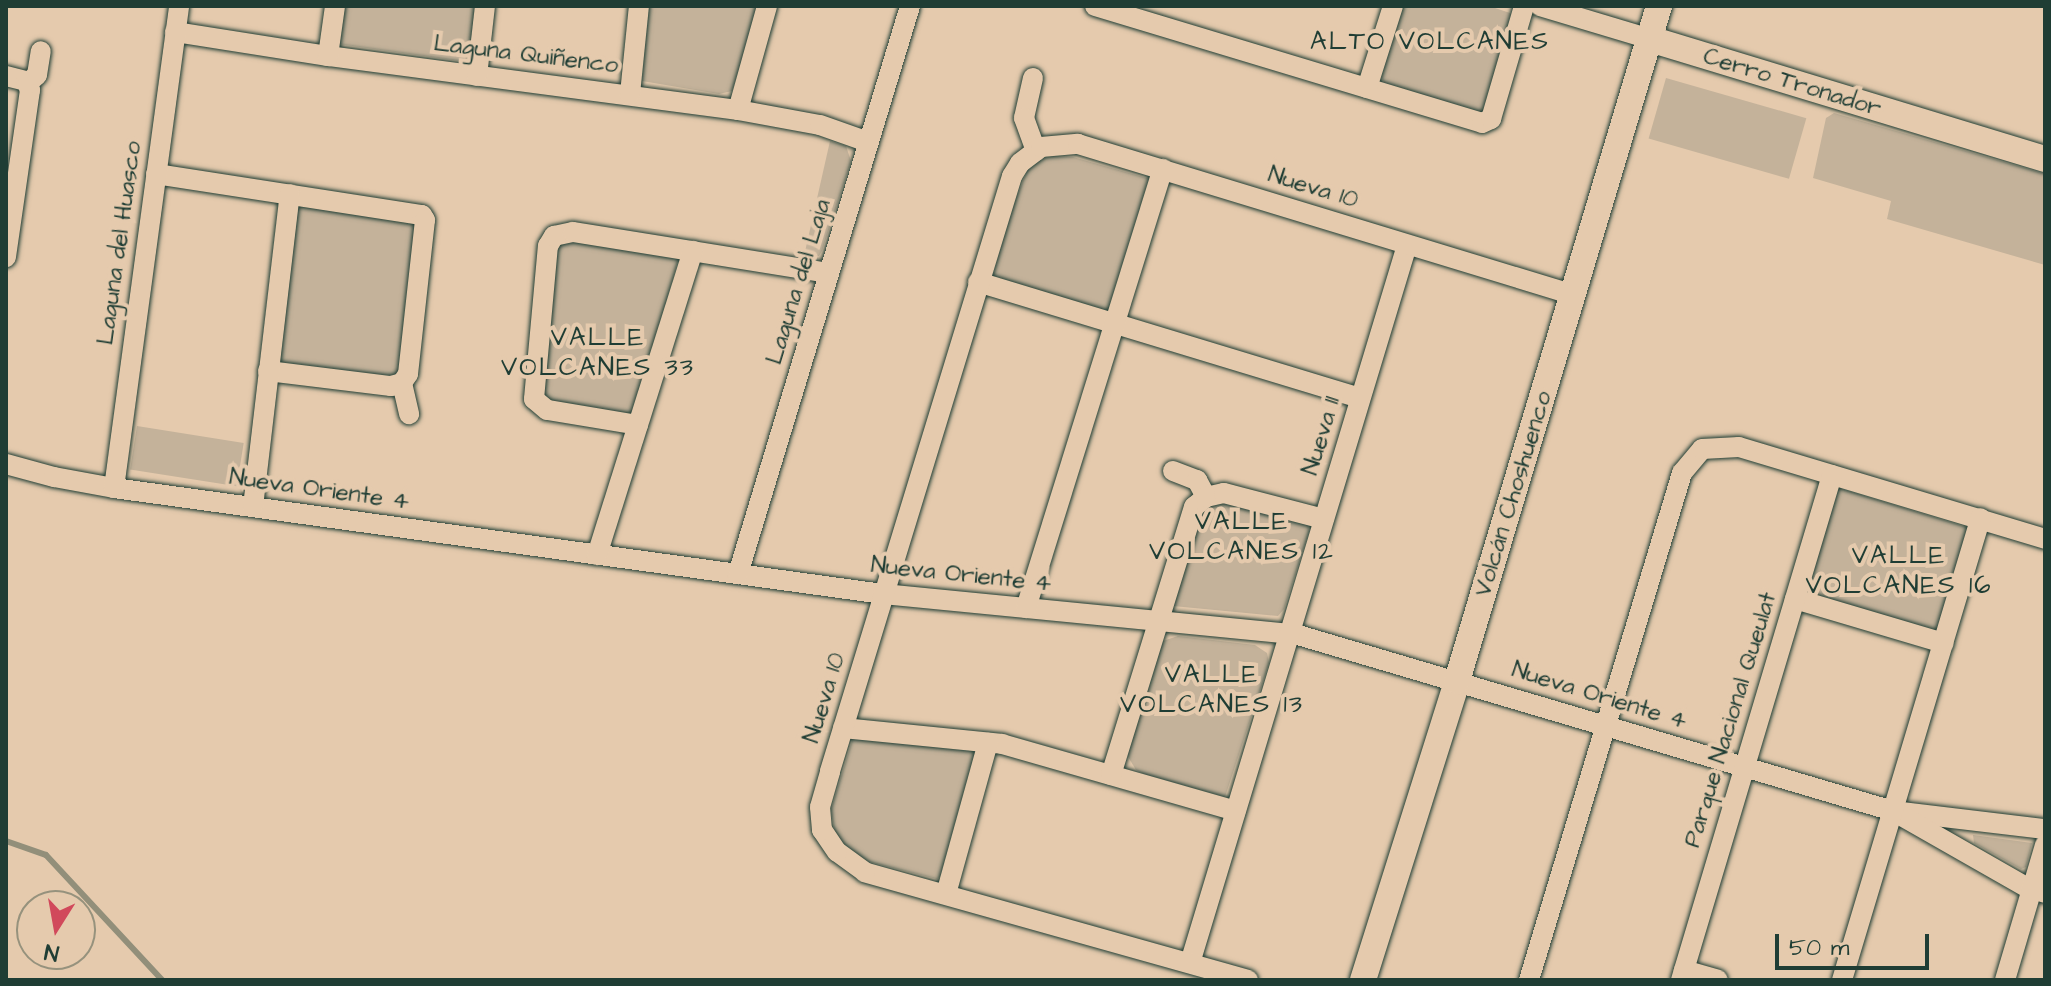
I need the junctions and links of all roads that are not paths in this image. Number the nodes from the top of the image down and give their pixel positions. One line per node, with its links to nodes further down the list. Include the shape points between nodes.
1 (179, 6): 12 (street, Laguna del Huasco)
2 (335, 6): 15 (street)
3 (485, 6): 17 (street)
4 (639, 6): 21 (street)
5 (767, 6): 22 (street)
6 (910, 6): 23 (street, Laguna del Laja)
7 (1095, 6): 20 (street)
8 (1393, 6): 20 (street)
9 (1524, 6): 20 (street, via 1487,123)
10 (1540, 6): 13 (street, Cerro Tronador)
11 (1659, 6): 13 (street, Volcán Choshuenco)
12 (175, 32): 15 (street, Laguna Quiñenco); 27 (street, Laguna del Huasco)
13 (1650, 39): 25 (street, Cerro Tronador); 34 (street, Volcán Choshuenco)
14 (41, 51): 19 (street, via 37,75)
15 (328, 56): 17 (street, Laguna Quiñenco)
16 (6, 76): 19 (street)
17 (477, 76): 21 (street, Laguna Quiñenco)
18 (1033, 78): 24 (street, via 1024,118)
19 (28, 83): 31 (street)
20 (1367, 88)
21 (630, 94): 22 (street, Laguna Quiñenco)
22 (738, 110): 23 (street, Laguna Quiñenco, via 820,125)
23 (868, 142): 32 (street, Laguna del Laja)
24 (1036, 151): 26 (street, Nueva 10, via 1053,144 1078,144); 33 (street, Nueva 10, via 1012,176)
25 (2045, 159)
26 (1163, 169): 29 (street, Nueva 10); 35 (street)
27 (156, 174): 28 (street); 44 (street, Laguna del Huasco)
28 (290, 194): 36 (street); 37 (street, via 414,211 425,220 408,374)
29 (1407, 245): 34 (street, Nueva 10); 38 (street, Nueva 11)
30 (693, 251): 32 (street); 40 (street); 40 (street, via 573,232 557,233 549,242 536,403 547,410)
31 (6, 257)
32 (829, 273): 51 (street, Laguna del Laja)
33 (978, 282): 35 (street); 52 (street, Nueva 10)
34 (1574, 295): 58 (street, Volcán Choshuenco)
35 (1116, 323): 38 (street); 54 (street)
36 (268, 371): 37 (street); 46 (street)
37 (402, 383): 39 (street)
38 (1360, 398): 48 (street, Nueva 11)
39 (409, 414)
40 (638, 425): 50 (street)
41 (6, 464): 44 (street, Nueva Oriente 4)
42 (1173, 471): 45 (street, via 1192,476)
43 (1832, 475): 47 (street); 53 (street, Parque Nacional Queulat); 59 (street, via 1739,447 1702,449 1682,473)
44 (114, 488): 46 (street, Nueva Oriente 4)
45 (1206, 497): 48 (street, via 1233,494); 55 (street, via 1189,516)
46 (253, 507): 50 (street, Nueva Oriente 4)
47 (1981, 518): 49 (street); 57 (street)
48 (1324, 519): 56 (street, Nueva 11)
49 (2045, 539)
50 (597, 555): 51 (street, Nueva Oriente 4)
51 (738, 574): 52 (street, Nueva Oriente 4)
52 (883, 594): 54 (street, Nueva Oriente 4); 60 (street, Nueva 10)
53 (1795, 599): 57 (street); 62 (street, Parque Nacional Queulat)
54 (1026, 608): 55 (street, Nueva Oriente 4)
55 (1157, 622): 56 (street, Nueva Oriente 4); 63 (street)
56 (1289, 634): 58 (street, Nueva Oriente 4); 64 (street, Nueva 11)
57 (1944, 643): 65 (street)
58 (1457, 681): 59 (street, Nueva Oriente 4); 73 (street, Volcán Choshuenco)
59 (1605, 725): 62 (street, Nueva Oriente 4); 74 (street)
60 (843, 728): 61 (street); 69 (street, Nueva 10, via 820,807 829,843 865,872)
61 (988, 743): 63 (street); 69 (street)
62 (1744, 767): 65 (street, Nueva Oriente 4); 71 (street, Parque Nacional Queulat)
63 (1111, 775): 64 (street)
64 (1236, 811): 70 (street, Nueva 11)
65 (1893, 811): 66 (street); 68 (street); 76 (street)
66 (2045, 829)
67 (2045, 845): 68 (street)
68 (2039, 891): 77 (street)
69 (946, 894): 70 (street, Nueva 10)
70 (1190, 963): 72 (street, Nueva 10)
71 (1682, 975): 75 (street)
72 (1248, 980)
73 (1363, 980)
74 (1529, 980)
75 (1718, 980)
76 (1842, 980)
77 (2005, 980)

